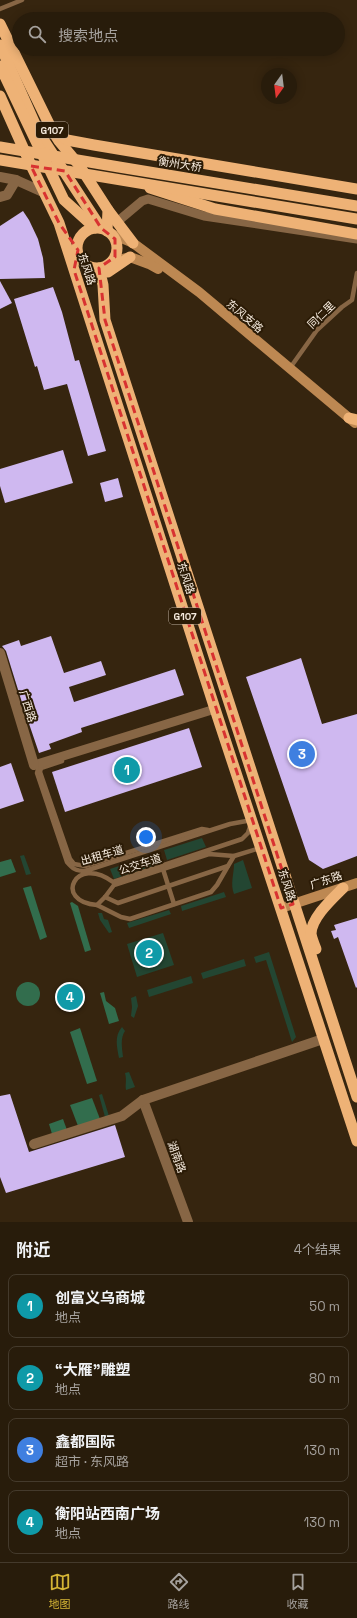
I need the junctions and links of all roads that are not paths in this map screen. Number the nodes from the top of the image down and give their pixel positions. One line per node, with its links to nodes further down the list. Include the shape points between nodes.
1 (22, 0): 2 (lane)
2 (0, 9)
3 (0, 24): 5 (highway, G107)
4 (0, 45): 24 (highway, via 39,133)
5 (12, 48)
6 (16, 56): 9 (highway, G107)
7 (0, 66): 24 (highway, G107, via 64,200)
8 (0, 96): 17 (highway, 东风路 / G107)
9 (52, 130): 11 (highway, via 67,140); 20 (highway, G107, via 79,165)
10 (0, 146): 19 (highway, 衡州大桥, bridge)
11 (107, 147): 15 (street, via 116,143); 16 (highway)
12 (0, 160): 14 (highway, bridge)
13 (7, 179): 17 (street); 18 (street, via 7,195)
14 (134, 183): 21 (highway, bridge); 25 (highway, bridge, via 215,210)
15 (357, 184)
16 (357, 189)
17 (44, 193): 23 (highway, 东风路 / G107)
18 (0, 197)
19 (357, 206)
20 (108, 210): 22 (highway); 24 (highway)
21 (357, 219)
22 (117, 222): 26 (street, via 148,199 204,216); 27 (highway)
23 (59, 223): 28 (highway, G107); 32 (highway, 东风路 / G107)
24 (103, 230): 27 (main road, 东风支路); 28 (highway, G107, via 83,234 79,239); 30 (highway, via 117,245 115,257)
25 (357, 234)
26 (357, 239)
27 (133, 243): 35 (main road, 东风支路, via 199,292)
28 (78, 250): 31 (highway, G107, via 84,263); 32 (highway, G107)
29 (130, 257): 30 (main road); 34 (highway, via 107,273); 37 (main road, 东风支路, via 149,264 197,296)
30 (111, 262): 31 (highway)
31 (99, 268): 34 (highway, 东风路 / G107)
32 (74, 270): 39 (highway, 东风路 / G107)
33 (357, 272): 35 (lane, 同仁里, via 352,300 317,330)
34 (103, 285): 51 (highway, 东风路 / G107, via 105,320)
35 (290, 368): 36 (main road, 东风支路)
36 (354, 421)
37 (357, 431)
38 (0, 653): 40 (street, 广西路)
39 (215, 709): 40 (street, via 88,748); 41 (highway, 东风路 / G107)
40 (37, 768): 41 (lane, 出租车道, via 74,864 85,866 202,829 212,830)
41 (252, 820): 42 (highway, 东风路 / G107); 45 (lane, 公交车道, via 248,833 242,839)
42 (260, 848): 43 (lane); 53 (highway, 东风路 / G107)
43 (234, 856): 44 (lane); 45 (lane, via 209,854)
44 (228, 866): 47 (lane); 50 (lane, via 211,892)
45 (162, 867): 47 (lane); 49 (lane, via 114,885); 52 (lane, 公交车道, via 113,882 98,874 87,873 78,876 73,884 74,895 82,902)
46 (357, 883): 48 (main road, 广东路)
47 (168, 886): 49 (lane, via 118,903); 50 (lane)
48 (343, 888): 51 (main road, 广东路); 54 (highway, via 324,907 312,926 311,935 326,984)
49 (105, 897): 52 (lane)
50 (174, 904): 52 (lane, via 130,919)
51 (293, 904): 53 (main road, 广东路); 54 (highway, 东风路 / G107)
52 (97, 905)
53 (281, 908): 55 (highway, 东风路 / G107)
54 (337, 1037): 56 (highway, 东风路 / G107)
55 (323, 1039): 57 (street); 58 (highway, 东风路 / G107)
56 (357, 1098)
57 (143, 1100): 59 (street, via 122,1116); 60 (street, 湖南路)
58 (357, 1141)
59 (34, 1144)
60 (188, 1222)

